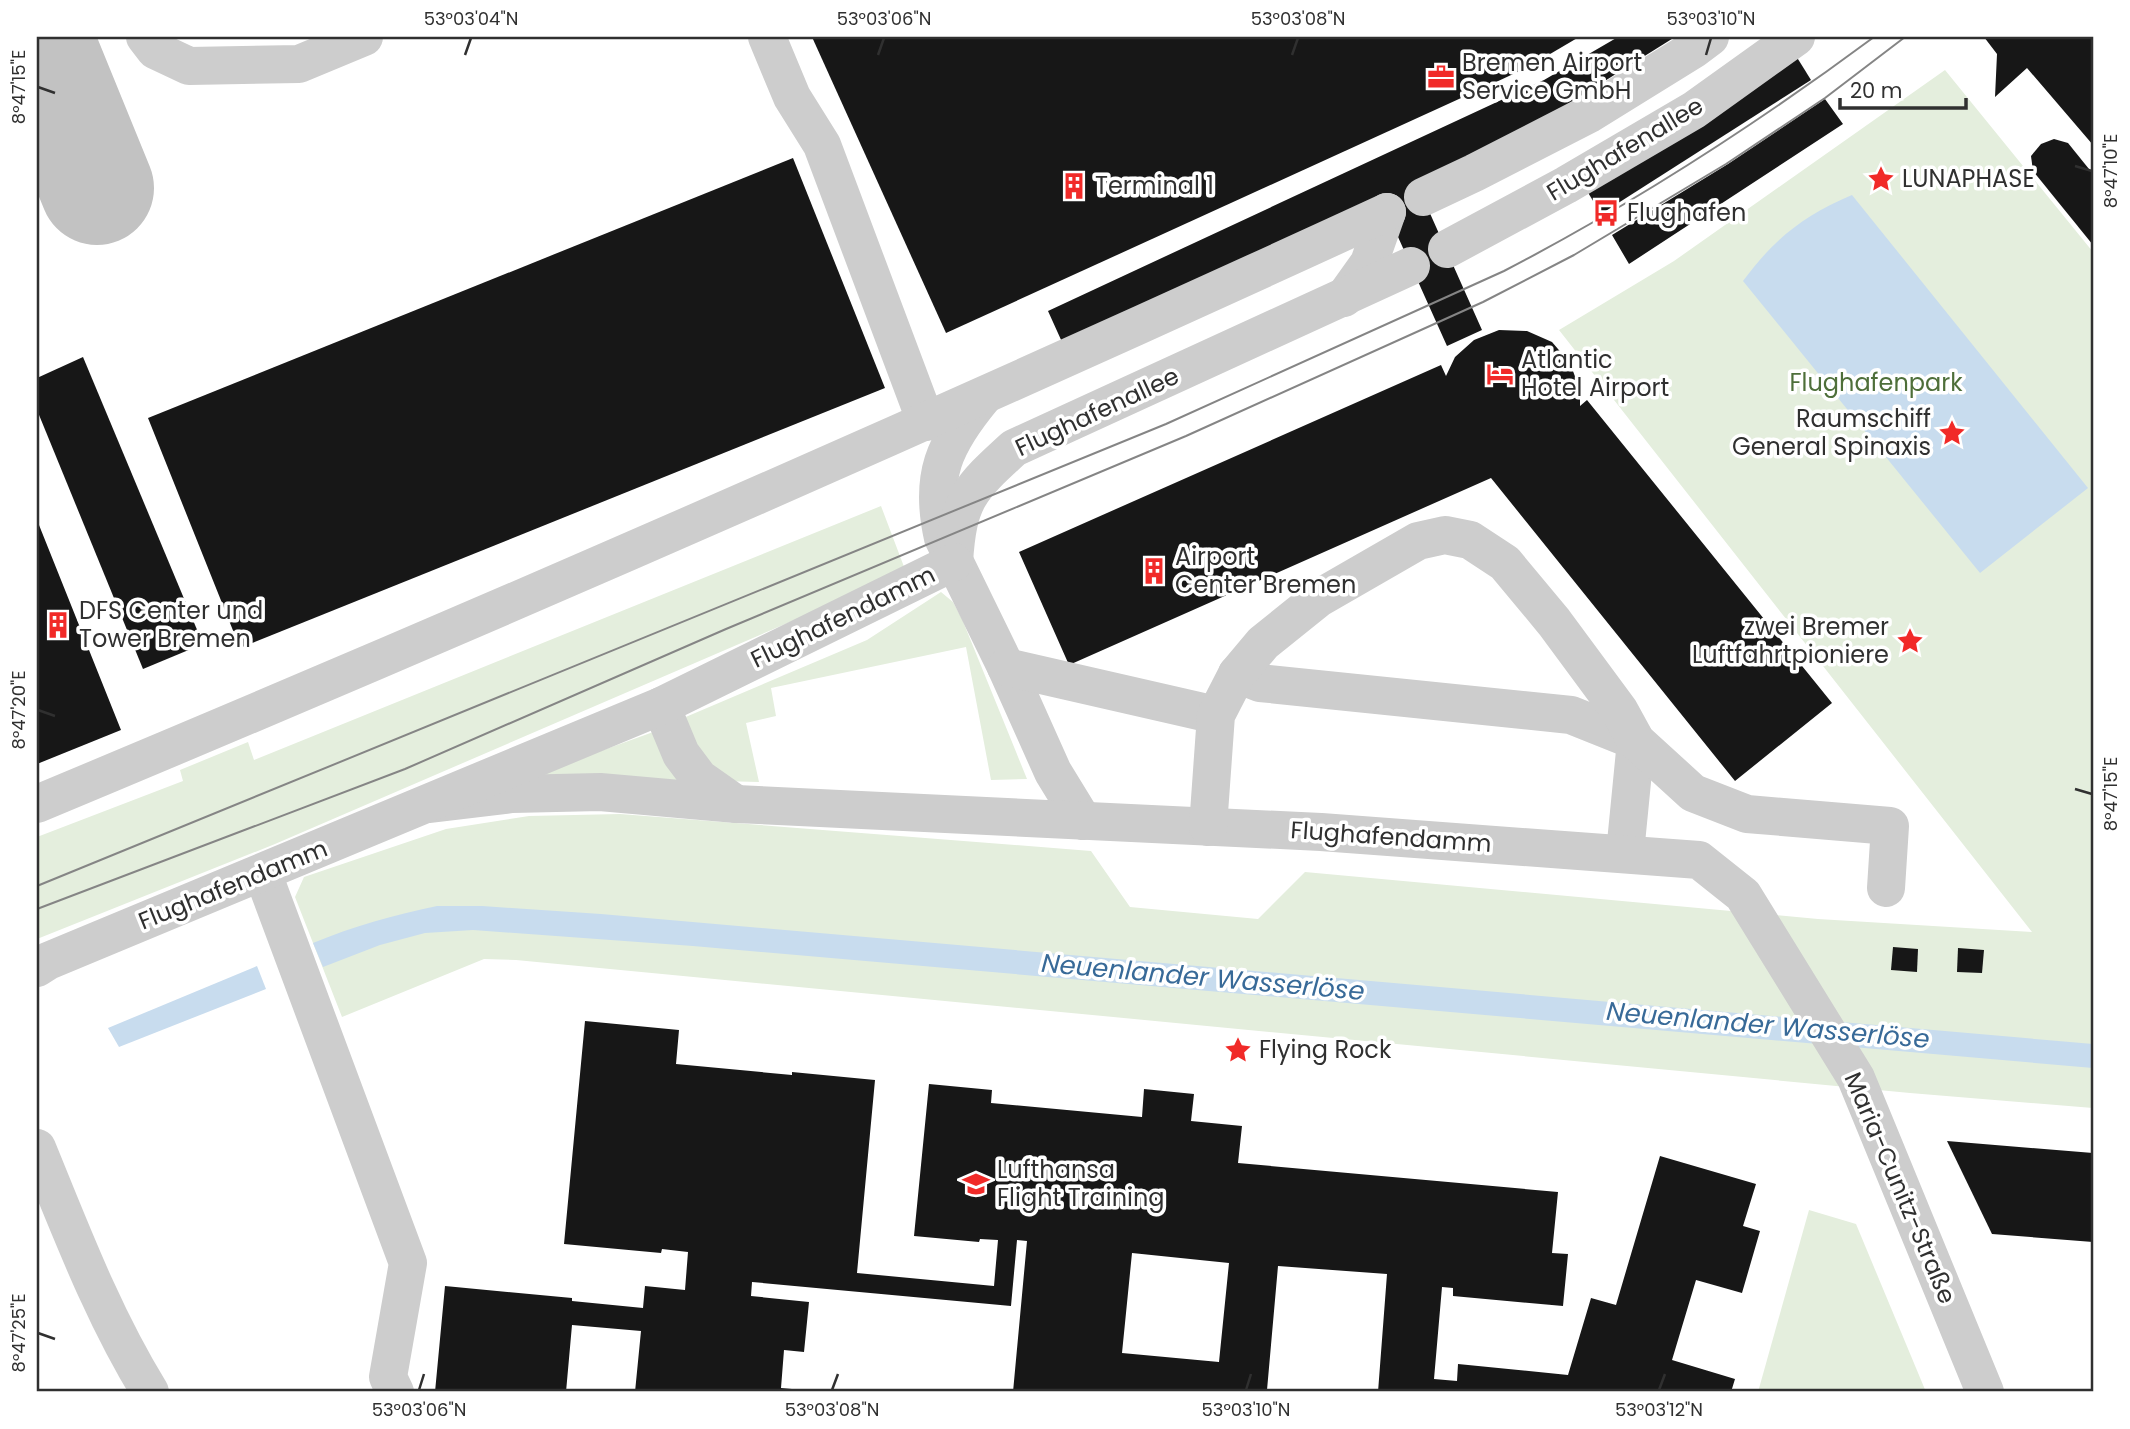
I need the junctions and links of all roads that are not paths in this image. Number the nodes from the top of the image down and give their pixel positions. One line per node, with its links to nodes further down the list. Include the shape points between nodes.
1 (145, 37): 2 (street, via 155,50 189,66 299,64)
2 (364, 37)
3 (767, 37): 11 (street, via 792,97 822,145)
4 (1710, 37): 6 (street, Flughafenallee, via 1589,114 1425,196)
5 (1796, 37): 6 (street, Flughafenallee, via 1694,110)
6 (1496, 224): 7 (street, Flughafenallee)
7 (1447, 249)
8 (1411, 266): 9 (street, Flughafenallee)
9 (1344, 298): 10 (street, via 1369,263 1387,212); 12 (street, Flughafenallee, via 1014,448 979,480 962,508)
10 (984, 396): 11 (street); 12 (street, via 948,447 937,482 938,516)
11 (926, 422): 18 (street)
12 (954, 562): 13 (street, Flughafendamm); 15 (street, Flughafendamm)
13 (1006, 667): 16 (street); 21 (street, Flughafendamm, via 1053,772)
14 (1237, 674): 16 (street); 17 (street, via 1260,684 1571,716); 17 (street, via 1264,643 1319,598 1418,541 1444,535 1470,540 1505,563 1619,710)
15 (661, 706): 19 (street, Flughafendamm); 20 (street, via 681,754 699,778)
16 (1216, 715): 22 (street)
17 (1636, 741): 23 (street); 26 (street, via 1693,793 1747,814 1890,826)
18 (37, 804)
19 (430, 804): 20 (street, Flughafendamm, via 512,794 600,792); 25 (street, Flughafendamm)
20 (736, 804): 21 (street, Flughafendamm)
21 (1083, 821): 22 (street, Flughafendamm)
22 (1208, 827): 23 (street, Flughafendamm)
23 (1625, 853): 24 (street, Flughafendamm)
24 (1699, 860): 31 (street, Maria-Cunitz-Straße, via 1743,895 1856,1077)
25 (262, 874): 27 (street, Flughafendamm); 30 (street, via 408,1263 388,1377)
26 (1886, 888)
27 (37, 968)
28 (37, 1147): 29 (street, via 104,1307)
29 (150, 1392)
30 (395, 1392)
31 (1985, 1392)

